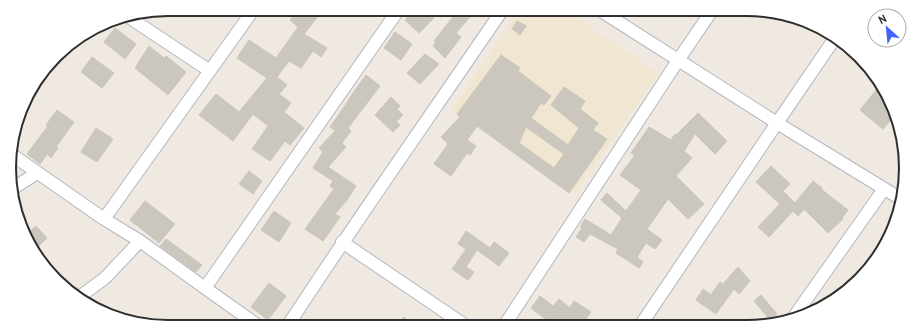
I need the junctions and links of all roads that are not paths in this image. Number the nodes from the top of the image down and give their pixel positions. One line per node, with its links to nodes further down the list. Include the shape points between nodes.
1 (249, 16): 9 (street)
2 (395, 16): 19 (street)
3 (498, 16): 18 (street)
4 (612, 16): 8 (street)
5 (709, 16): 8 (street)
6 (133, 20): 9 (street)
7 (832, 43): 10 (street)
8 (678, 59): 10 (street); 25 (street)
9 (210, 71): 16 (street)
10 (777, 123): 14 (street); 26 (street)
11 (16, 157): 12 (street)
12 (37, 172): 13 (street); 16 (street)
13 (17, 186)
14 (884, 189): 15 (street); 21 (street)
15 (896, 196)
16 (104, 219): 17 (street)
17 (140, 240): 19 (street); 20 (street, via 105,278)
18 (342, 242): 23 (street); 24 (street)
19 (205, 288): 22 (street)
20 (84, 294)
21 (798, 311)
22 (250, 320)
23 (292, 320)
24 (457, 320)
25 (508, 320)
26 (644, 320)

